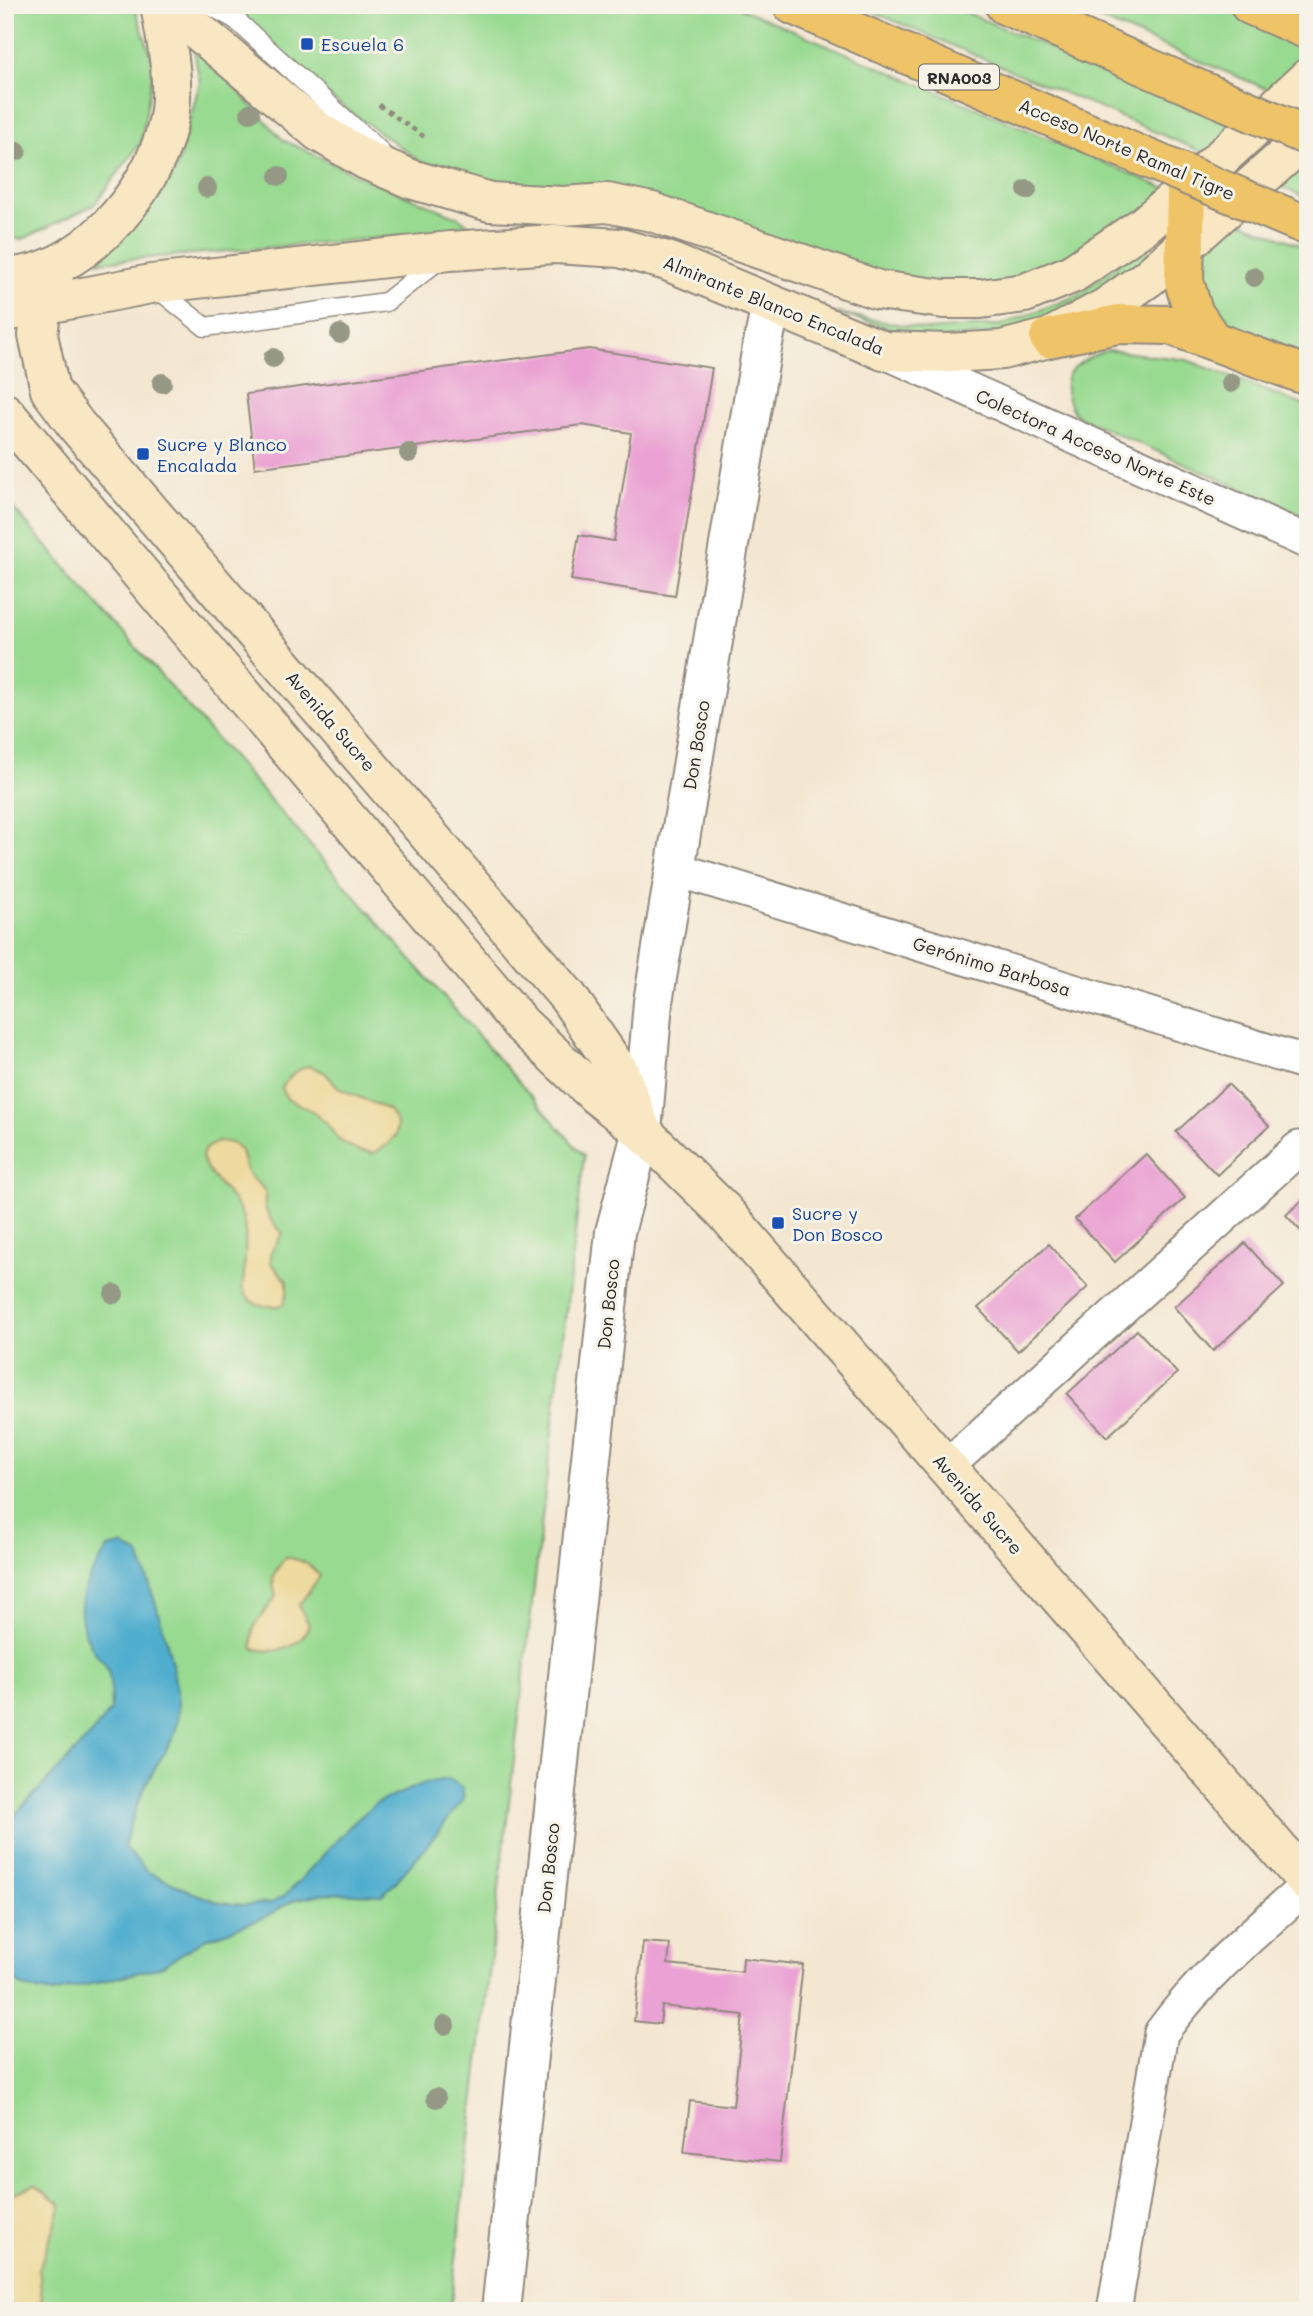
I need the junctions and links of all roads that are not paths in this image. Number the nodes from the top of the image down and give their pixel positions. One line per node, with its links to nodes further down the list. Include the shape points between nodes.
1 (160, 5): 14 (main road, via 172,72 167,127 148,176 123,213)
2 (167, 5): 10 (main road, via 319,132 366,160)
3 (209, 5): 10 (lane, via 236,20)
4 (793, 5): 12 (highway, Acceso Norte Ramal Tigre / RNA003, bridge)
5 (1005, 5): 9 (highway, bridge)
6 (1250, 5): 7 (highway)
7 (1308, 30)
8 (1308, 78): 11 (main road)
9 (1308, 136): 13 (main road, Almirante Blanco Encalada)
10 (411, 179): 11 (main road, via 490,202 607,203 652,212 878,290 944,299 1025,293 1072,274)
11 (1186, 190): 13 (highway)
12 (1308, 226)
13 (1184, 247): 16 (main road, Almirante Blanco Encalada, via 1116,301); 17 (highway, via 1184,281 1193,312)
14 (28, 287): 15 (main road, Almirante Blanco Encalada, via 151,284 554,244 620,248 667,261); 24 (main road, Avenida Sucre, via 50,390 568,998 619,1071)
15 (771, 305): 18 (main road, Almirante Blanco Encalada); 22 (street, Don Bosco)
16 (1049, 338): 17 (highway, via 1118,324 1170,325); 18 (main road, Almirante Blanco Encalada, via 1002,351)
17 (1212, 340): 19 (highway)
18 (884, 351): 21 (street, Colectora Acceso Norte Este)
19 (1308, 376)
20 (5, 414): 24 (main road, Avenida Sucre, via 521,1024)
21 (1308, 542)
22 (675, 869): 23 (street, Gerónimo Barbosa); 24 (street, Don Bosco, via 653,1002)
23 (1308, 1063)
24 (642, 1131): 26 (main road, Avenida Sucre, via 723,1210); 28 (street, Don Bosco, via 615,1232)
25 (1299, 1148): 26 (street)
26 (946, 1467): 27 (main road, Avenida Sucre)
27 (1308, 1884): 29 (street, via 1233,1951 1161,2033)
28 (501, 2311)
29 (1114, 2311)

